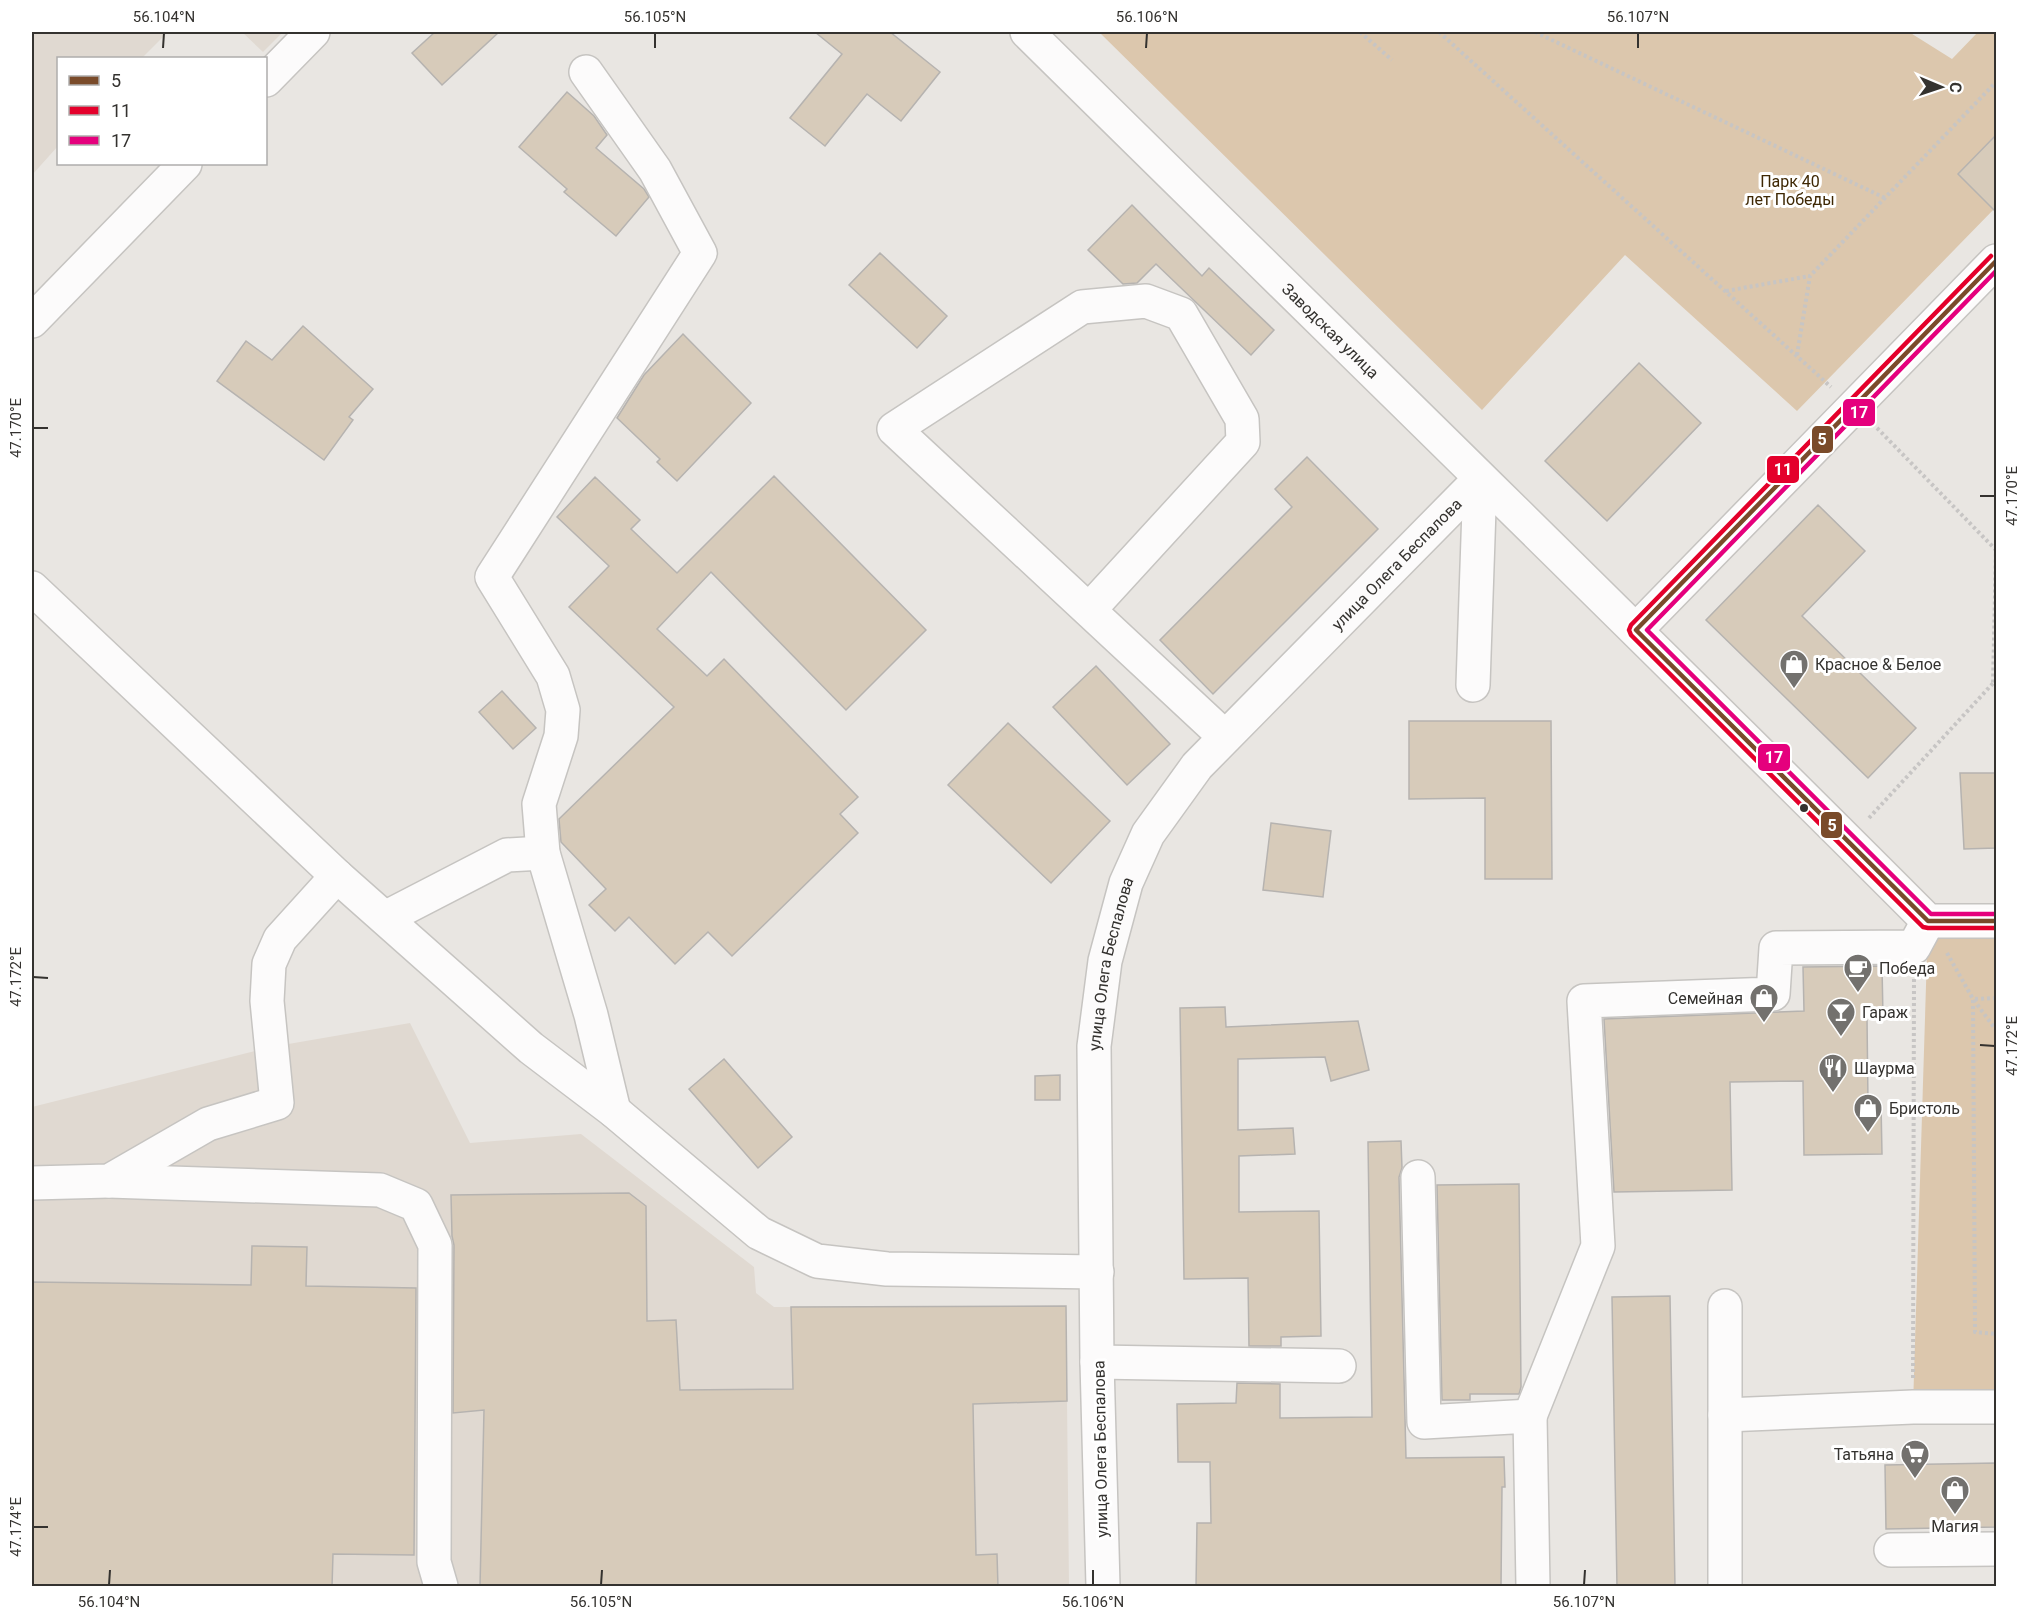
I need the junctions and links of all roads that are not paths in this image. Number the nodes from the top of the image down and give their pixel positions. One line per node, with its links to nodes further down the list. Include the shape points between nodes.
1 (313, 32): 4 (street)
2 (1027, 32): 8 (street, Заводская улица)
3 (586, 72): 14 (street, via 655,170 700,253 492,577 553,675 563,710 561,736 539,804)
4 (267, 79)
5 (183, 165): 7 (street)
6 (1996, 261): 11 (street)
7 (32, 321)
8 (1480, 479): 11 (street, Заводская улица); 12 (street); 13 (street, улица Олега Беспалова)
9 (32, 588): 15 (street)
10 (1089, 610): 10 (street, via 894,429 1082,307 1146,301 1181,314 1242,419 1243,442); 13 (street)
11 (1636, 630): 18 (street, Заводская улица, via 1848,841)
12 (1473, 685)
13 (1226, 737): 23 (street, улица Олега Беспалова, via 1197,766 1148,834 1126,883 1105,961 1094,1046)
14 (543, 853): 16 (street, via 507,855); 19 (street, via 591,1015)
15 (337, 876): 16 (street); 21 (street, via 279,939 269,964 267,1001 277,1103 208,1124)
16 (386, 918): 19 (street, via 531,1048)
17 (1996, 921): 18 (street)
18 (1921, 934): 29 (street, via 1776,948 1773,994 1584,1000 1598,1246)
19 (614, 1111): 23 (street, via 759,1233 817,1261 887,1269)
20 (1418, 1177): 29 (street, via 1424,1422)
21 (109, 1180): 22 (street); 32 (street, via 380,1190 416,1205 435,1245 434,1562)
22 (32, 1183)
23 (1097, 1272): 25 (street, улица Олега Беспалова)
24 (1725, 1306): 28 (street)
25 (1097, 1362): 26 (street); 33 (street, улица Олега Беспалова)
26 (1339, 1366)
27 (1996, 1407): 28 (street)
28 (1725, 1415): 35 (street)
29 (1530, 1416): 34 (street)
30 (1996, 1549): 31 (street)
31 (1891, 1550)
32 (441, 1587)
33 (1103, 1587)
34 (1533, 1587)
35 (1725, 1587)

